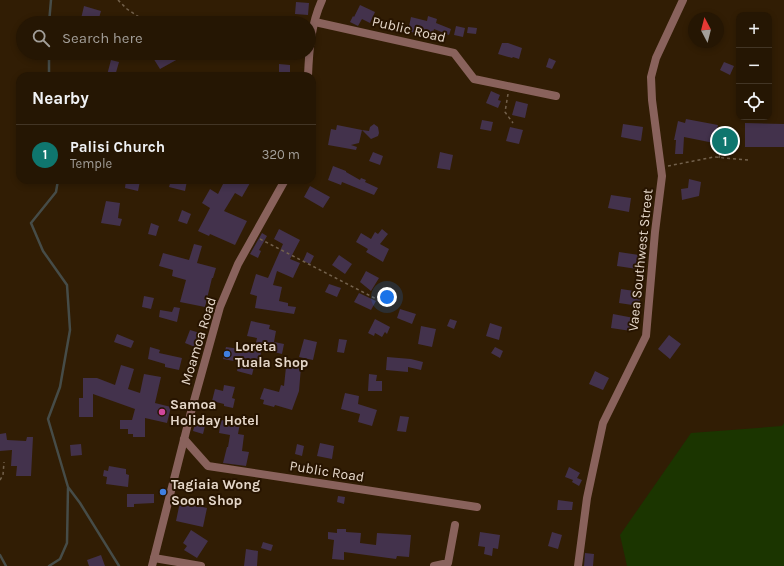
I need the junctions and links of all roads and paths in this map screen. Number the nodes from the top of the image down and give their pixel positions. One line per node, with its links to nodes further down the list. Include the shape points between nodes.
1 (118, 0): 4 (path)
2 (322, 0): 5 (street)
3 (683, 0): 15 (street, Vaea Southwest Street, via 656,58 651,77)
4 (138, 16)
5 (316, 19)
6 (316, 22): 9 (street, Public Road, via 454,53 474,79)
7 (309, 60): 8 (street)
8 (308, 72)
9 (510, 86): 10 (street, Public Road); 11 (path, via 505,112)
10 (556, 96)
11 (513, 124)
12 (726, 131): 13 (path)
13 (719, 158): 14 (path); 15 (path)
14 (748, 160)
15 (661, 167): 27 (street, Vaea Southwest Street, via 646,336 603,423 587,498)
16 (283, 184): 17 (street, Moamoa Road)
17 (253, 236): 18 (path); 19 (street, Moamoa Road, via 220,307)
18 (390, 306)
19 (184, 439): 22 (street, Public Road, via 208,466); 24 (street, Moamoa Road)
20 (4, 462): 21 (path, via 3,476)
21 (0, 480)
22 (477, 507)
23 (455, 525): 26 (street, via 448,563)
24 (153, 562): 25 (street)
25 (200, 566)
26 (434, 566)
27 (578, 566)

